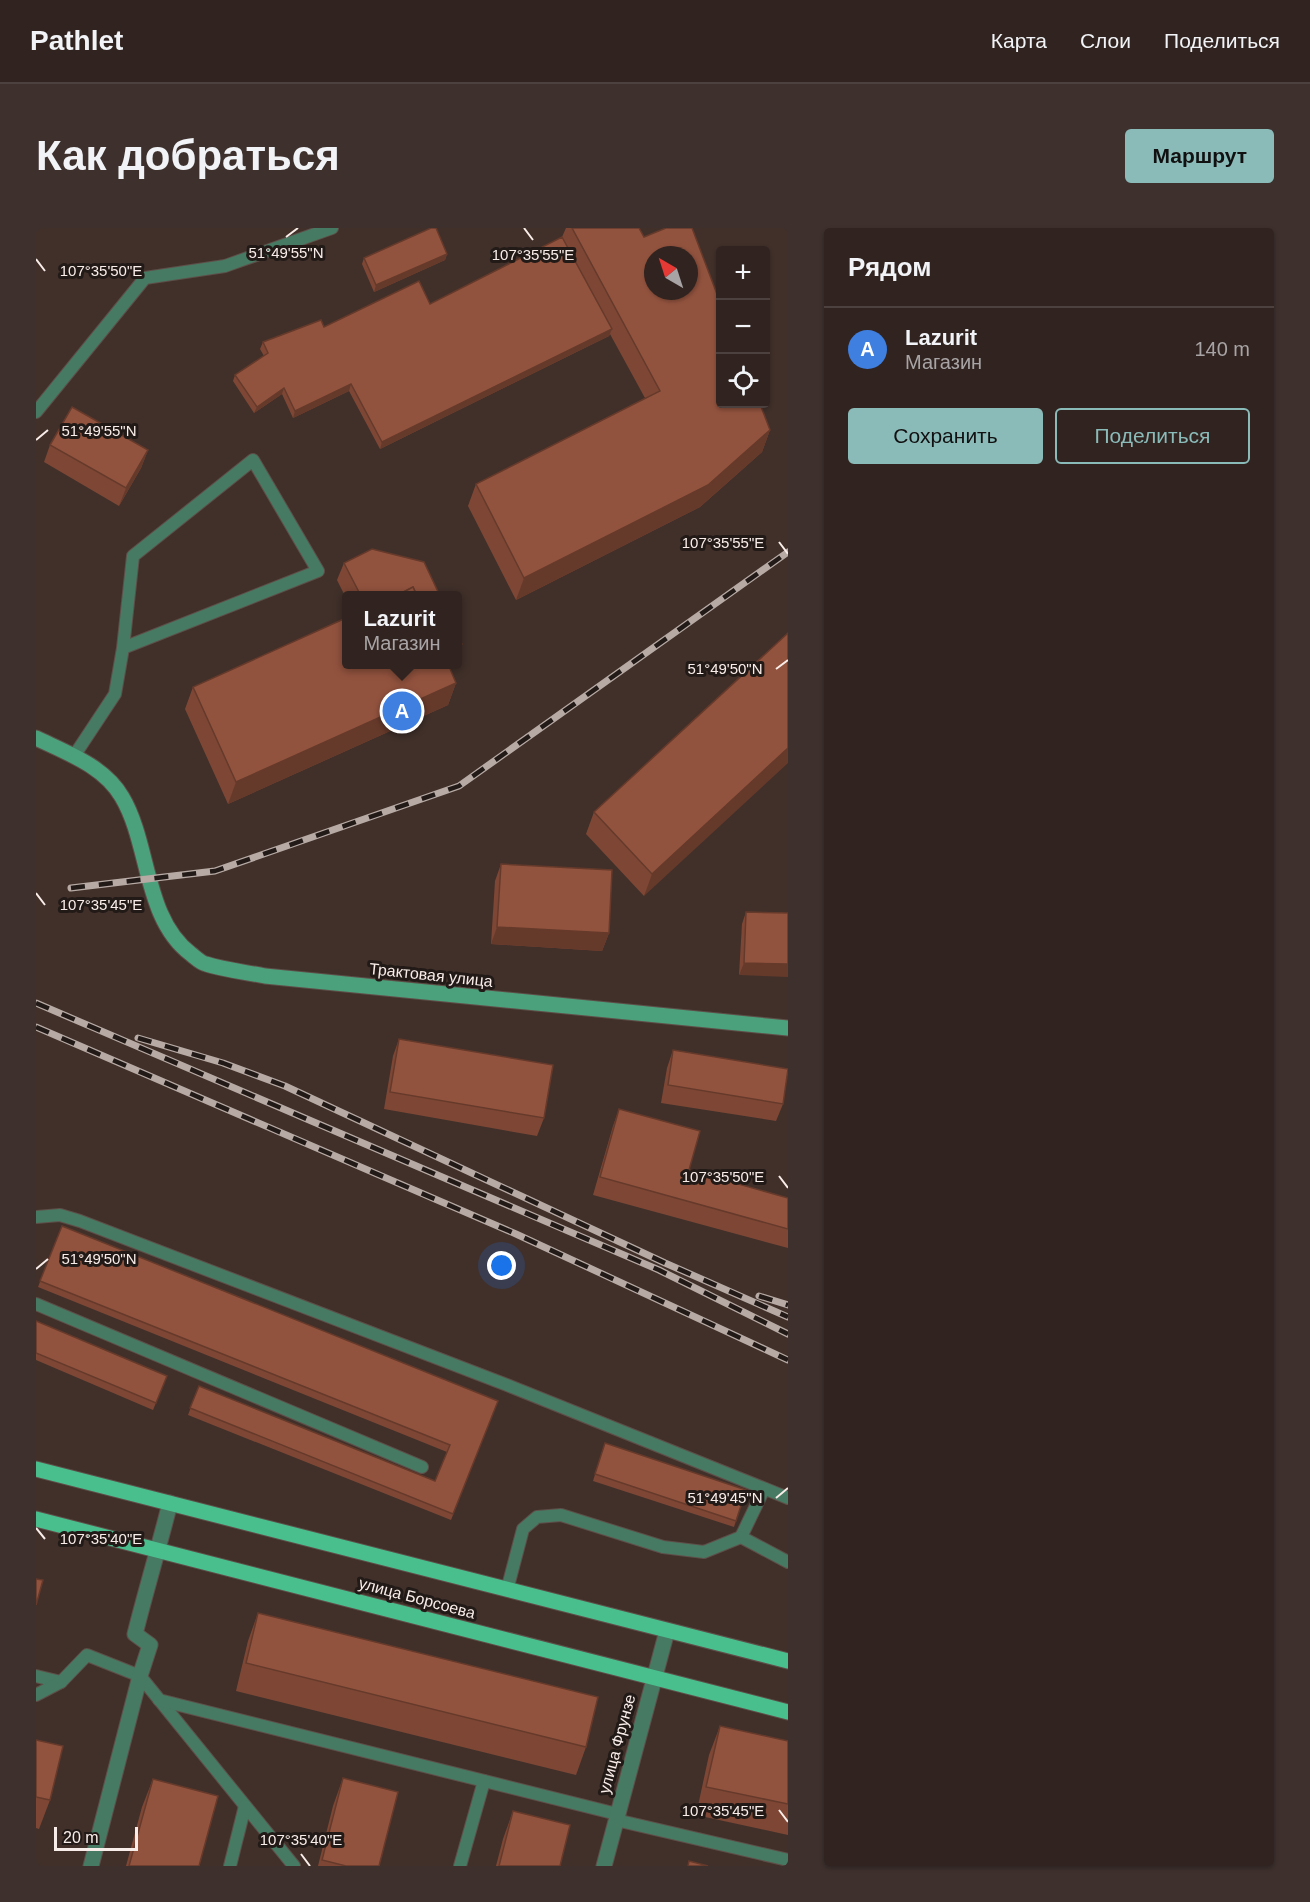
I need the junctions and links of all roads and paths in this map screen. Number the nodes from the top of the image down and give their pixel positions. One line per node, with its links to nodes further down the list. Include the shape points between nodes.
1 (332, 228): 2 (lane, via 225,266 145,278)
2 (36, 412)
3 (123, 648): 3 (lane, via 318,571 253,460 133,556); 5 (lane, via 115,694)
4 (36, 738): 5 (main road, Трактовая улица)
5 (74, 756): 6 (main road, Трактовая улица, via 104,775 121,796 133,821 158,908 180,946 204,964 265,976)
6 (788, 1029)
7 (36, 1217): 11 (lane, via 60,1215 80,1221 507,1385)
8 (36, 1304): 9 (lane)
9 (422, 1467)
10 (36, 1469): 13 (main road, улица Борсоева)
11 (764, 1489): 12 (lane); 15 (lane)
12 (788, 1498)
13 (170, 1503): 16 (street); 18 (main road, улица Борсоева)
14 (36, 1519): 16 (main road, улица Борсоева)
15 (741, 1537): 17 (lane); 18 (lane, via 704,1552 663,1547 561,1515 537,1517 523,1529)
16 (159, 1549): 22 (street, via 135,1634 150,1645); 23 (main road, улица Борсоева)
17 (788, 1562)
18 (507, 1590): 19 (main road, улица Борсоева)
19 (667, 1631): 20 (main road, улица Борсоева); 23 (street, улица Фрунзе)
20 (788, 1661)
21 (36, 1676): 24 (lane)
22 (140, 1676): 24 (lane, via 87,1654); 26 (lane); 32 (street)
23 (654, 1678): 27 (main road, улица Борсоева); 30 (street, улица Фрунзе)
24 (61, 1682): 25 (lane)
25 (36, 1695)
26 (159, 1700): 28 (lane); 29 (lane)
27 (788, 1712)
28 (484, 1780): 30 (lane); 35 (lane)
29 (245, 1806): 33 (lane); 34 (lane)
30 (617, 1817): 31 (lane); 36 (street, улица Фрунзе)
31 (782, 1862)
32 (91, 1866)
33 (230, 1866)
34 (294, 1866)
35 (460, 1866)
36 (604, 1866)

